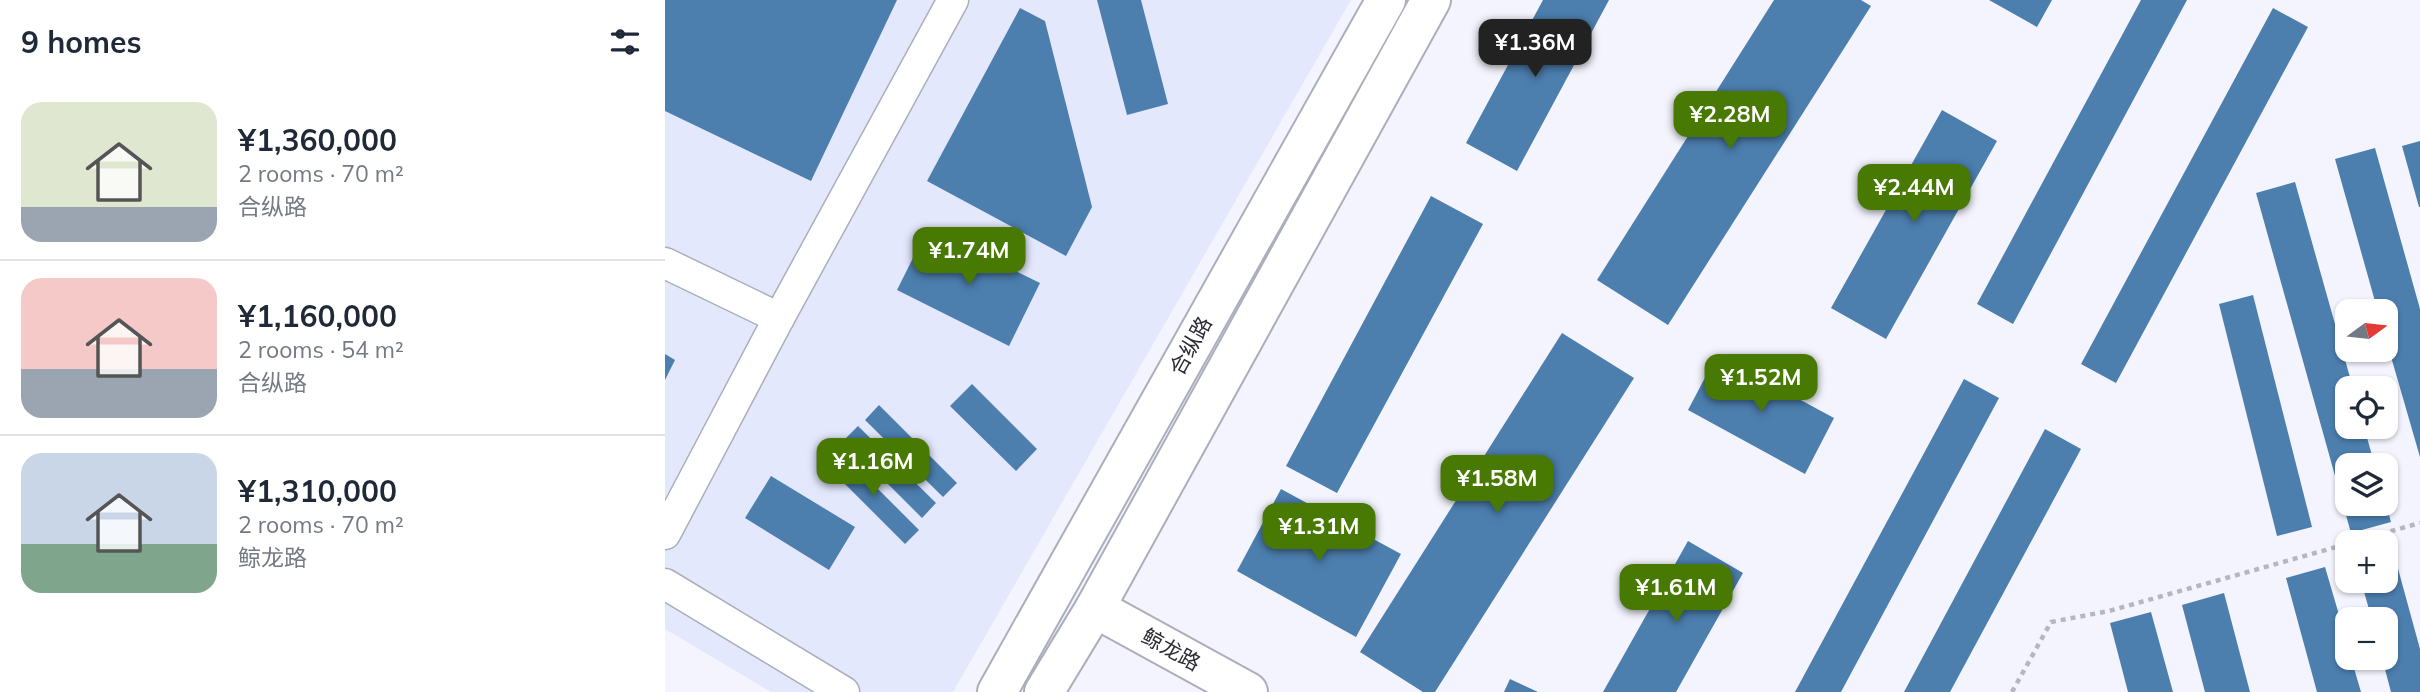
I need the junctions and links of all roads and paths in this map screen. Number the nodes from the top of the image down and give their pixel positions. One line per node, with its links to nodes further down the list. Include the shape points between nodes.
1 (953, 0): 5 (street)
2 (1386, 0): 13 (main road, 合纵路)
3 (1431, 0): 11 (main road, 合纵路)
4 (665, 263): 5 (street)
5 (779, 318): 8 (street)
6 (2420, 523): 7 (path)
7 (2395, 530)
8 (665, 534)
9 (2335, 547): 16 (path, via 2109,611 2051,622)
10 (665, 584): 12 (street)
11 (1095, 608): 14 (main road, 合纵路); 15 (main road, 鲸龙路)
12 (844, 692)
13 (997, 692)
14 (1044, 692)
15 (1248, 692)
16 (2012, 692)

